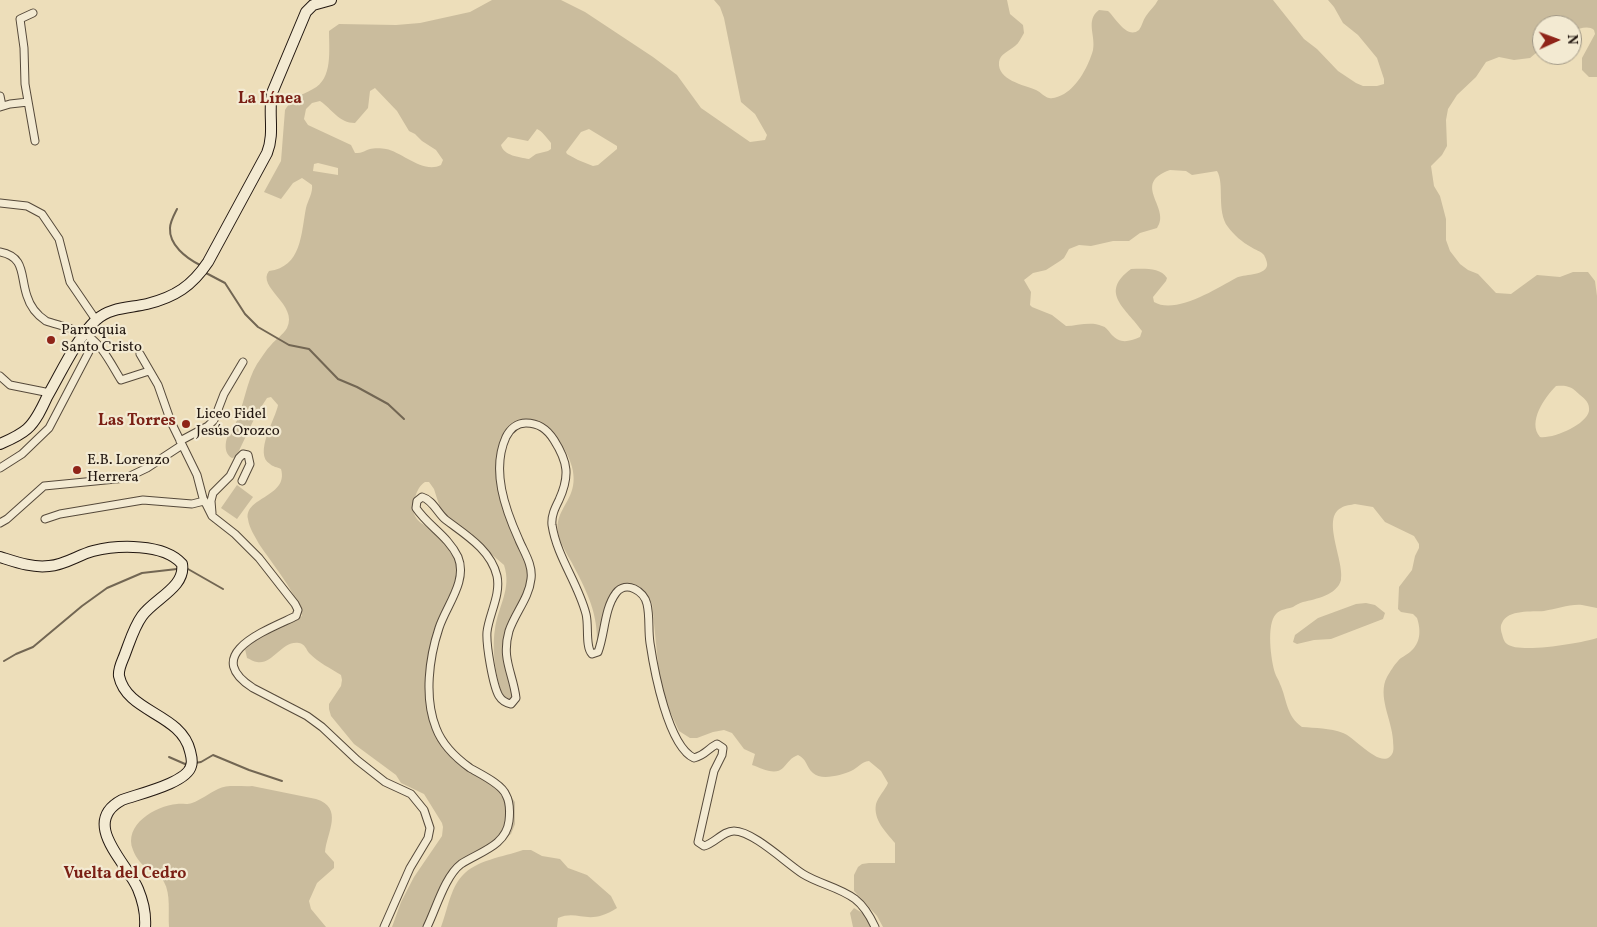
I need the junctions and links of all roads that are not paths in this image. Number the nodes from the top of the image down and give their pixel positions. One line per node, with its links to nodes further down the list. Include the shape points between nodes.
1 (332, 0): 9 (main road, via 314,5 306,12 272,93 271,145 199,276 171,296 112,311)
2 (33, 13): 4 (street, via 20,19)
3 (0, 96): 5 (street)
4 (28, 102): 5 (street); 6 (street)
5 (1, 106)
6 (35, 141)
7 (0, 202): 9 (street, via 26,206 42,214 58,237 70,282)
8 (0, 252): 10 (street, via 17,261 26,296 40,317)
9 (96, 320): 10 (main road)
10 (84, 334): 11 (street); 16 (main road)
11 (94, 342): 14 (street, via 121,380); 19 (street, via 54,420)
12 (140, 354): 14 (street)
13 (243, 362): 17 (street, via 224,394 214,420)
14 (149, 371): 17 (street)
15 (0, 376): 16 (street, via 10,384)
16 (50, 393): 18 (main road, via 26,429)
17 (181, 443): 23 (street, via 197,475); 26 (street, via 147,468 126,478 44,486)
18 (0, 444)
19 (22, 454): 20 (street); 21 (street)
20 (0, 463)
21 (0, 468)
22 (242, 482): 24 (street, via 250,464 250,458 243,454 230,476 213,493)
23 (204, 501): 24 (street); 25 (street, via 192,504 143,500)
24 (212, 516): 29 (street, via 259,558 298,610 296,616 247,642 235,652 233,661 238,676 253,688 307,716 385,782 411,794 429,821 428,838 410,868)
25 (45, 519)
26 (0, 523)
27 (0, 557): 28 (main road, via 36,566 51,566 93,552 139,547 172,556 182,564 177,583 137,624 119,672 131,696 181,733 189,745 192,761 188,772 178,780 115,804 105,821 112,849 138,889)
28 (145, 927)
29 (384, 927)
30 (427, 927): 31 (street, via 451,874 498,842 506,832 509,807 506,793 453,753 436,729 430,698 433,653 439,627 459,579 459,562 445,538 416,508 417,500 427,498 444,518 478,544 492,562 498,583 487,632 488,648 498,696 511,704 516,698 506,650 509,633 527,596 531,579 529,562 508,515 500,459 508,433 522,423 541,426 550,434 565,461 566,480 555,507 552,526 558,548 584,606 589,652 598,652 615,594 626,587 635,588 647,604 649,641 659,690 678,741 694,758 704,756 711,746 717,744 722,748 698,842 704,846 712,844 734,831 747,834 803,874 845,891 858,900)
31 (875, 927)

